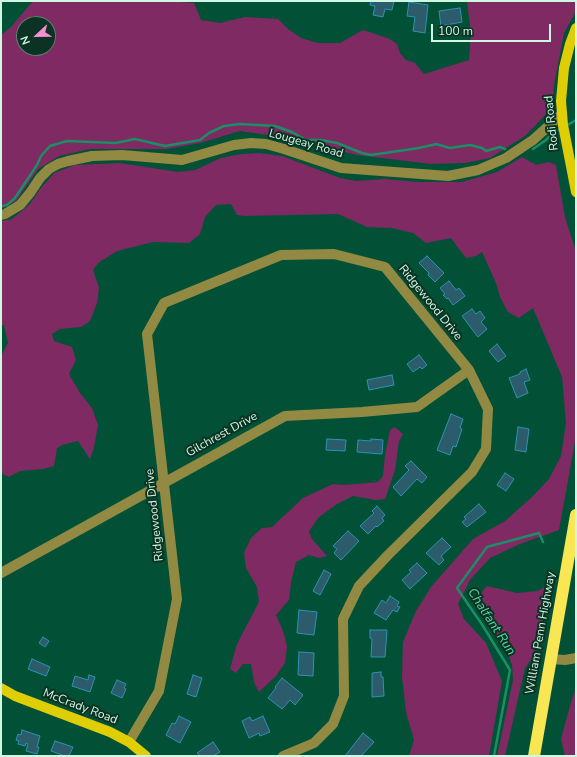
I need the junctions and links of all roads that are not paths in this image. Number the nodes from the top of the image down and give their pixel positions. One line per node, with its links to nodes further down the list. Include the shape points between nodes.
1 (576, 28): 2 (main road, Rodi Road, via 563,74)
2 (562, 114): 3 (main road, Rodi Road); 4 (street, Lougeay Road, via 533,140 506,158 478,170 448,176 341,168 284,149 251,143 234,145 182,160 122,155 84,158 58,164 49,169 20,205)
3 (576, 192)
4 (1, 215)
5 (468, 370): 6 (street, Gilchrest Drive, via 417,407 285,416); 6 (street, Ridgewood Drive, via 385,267 334,254 281,255 164,303 147,334); 14 (street, Ridgewood Drive, via 488,408 486,449 472,472 359,586 344,618 344,696 333,724 314,743)
6 (164, 482): 8 (street, Gilchrest Drive); 12 (street, Ridgewood Drive, via 177,599 159,691)
7 (576, 515): 10 (highway, William Penn Highway)
8 (1, 573)
9 (576, 658): 10 (street)
10 (551, 659): 15 (highway, William Penn Highway)
11 (1, 688): 12 (main road, McCrady Road, via 15,696 110,732)
12 (128, 742): 13 (main road, McCrady Road)
13 (146, 756)
14 (283, 756)
15 (534, 756)

